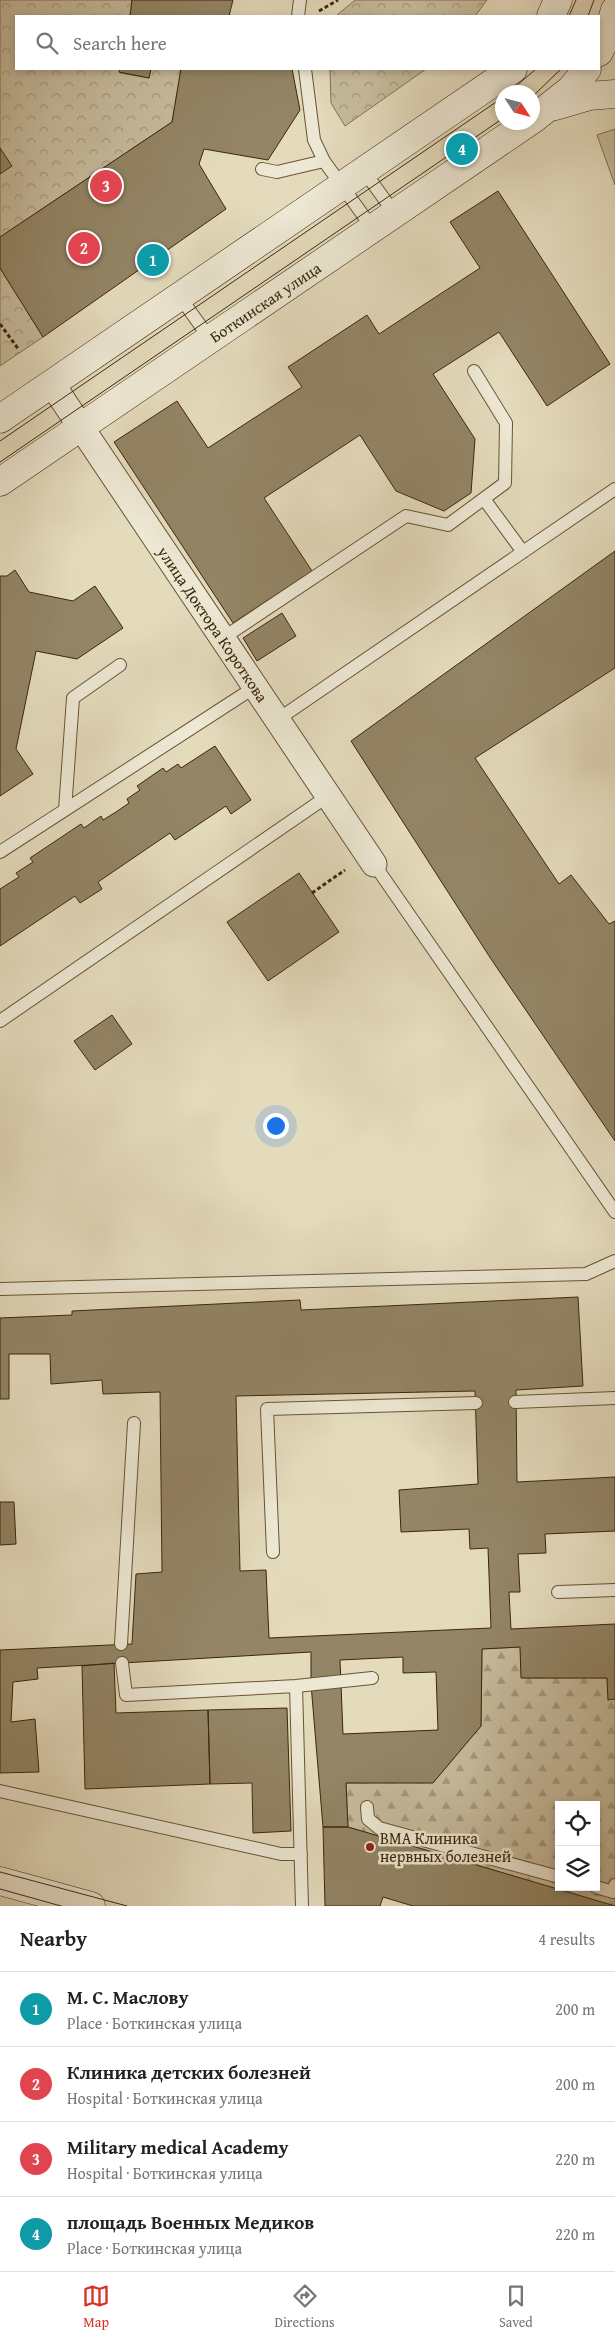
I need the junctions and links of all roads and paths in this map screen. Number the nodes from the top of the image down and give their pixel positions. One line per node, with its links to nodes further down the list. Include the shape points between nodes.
1 (300, 0): 4 (lane)
2 (558, 0): 5 (main road)
3 (615, 10): 6 (main road)
4 (298, 15)
5 (551, 15)
6 (600, 50)
7 (305, 70): 14 (lane, via 314,140)
8 (587, 70): 11 (main road, via 570,90)
9 (503, 76): 16 (main road)
10 (615, 94): 12 (main road, via 588,96)
11 (540, 114)
12 (540, 115)
13 (517, 130): 17 (main road, Боткинская улица)
14 (324, 161): 15 (lane, via 277,172); 16 (lane)
15 (262, 170)
16 (353, 179): 17 (lane); 17 (lane); 18 (main road)
17 (384, 221): 20 (main road, Боткинская улица)
18 (180, 297): 20 (lane); 23 (main road)
19 (0, 324): 21 (path)
20 (210, 339): 25 (main road, Боткинская улица)
21 (19, 350)
22 (474, 371): 28 (lane, via 506,423 505,483)
23 (52, 384): 24 (main road); 25 (street, улица Доктора Короткова)
24 (0, 419)
25 (81, 427): 26 (main road, Боткинская улица); 30 (street, улица Доктора Короткова)
26 (0, 482)
27 (615, 489): 29 (lane)
28 (484, 499): 29 (lane); 30 (lane, via 448,525 406,516)
29 (522, 552): 33 (lane)
30 (223, 638): 32 (street, улица Доктора Короткова)
31 (120, 665): 35 (lane, via 73,698)
32 (255, 687): 33 (street, улица Доктора Короткова); 35 (lane)
33 (277, 720): 34 (street, улица Доктора Короткова)
34 (328, 796): 37 (street, улица Доктора Короткова); 39 (lane)
35 (65, 810): 36 (lane)
36 (0, 852)
37 (370, 859): 38 (path); 40 (lane)
38 (312, 893)
39 (0, 1022)
40 (615, 1212)
41 (615, 1261): 42 (lane, via 586,1274)
42 (0, 1289)
43 (615, 1398): 44 (lane)
44 (515, 1402)
45 (476, 1403): 47 (lane, via 267,1409)
46 (134, 1423): 50 (lane)
47 (272, 1552)
48 (615, 1590): 49 (lane)
49 (558, 1592)
50 (121, 1644)
51 (122, 1663): 53 (lane, via 126,1695)
52 (372, 1678): 53 (lane)
53 (296, 1686): 56 (lane)
54 (0, 1791): 56 (lane, via 281,1854)
55 (367, 1807): 57 (lane, via 368,1819 379,1828)
56 (301, 1854): 62 (lane)
57 (555, 1876)
58 (0, 1882): 61 (main road)
59 (615, 1885): 60 (lane, via 613,1892)
60 (600, 1888)
61 (91, 1906)
62 (302, 1906)

